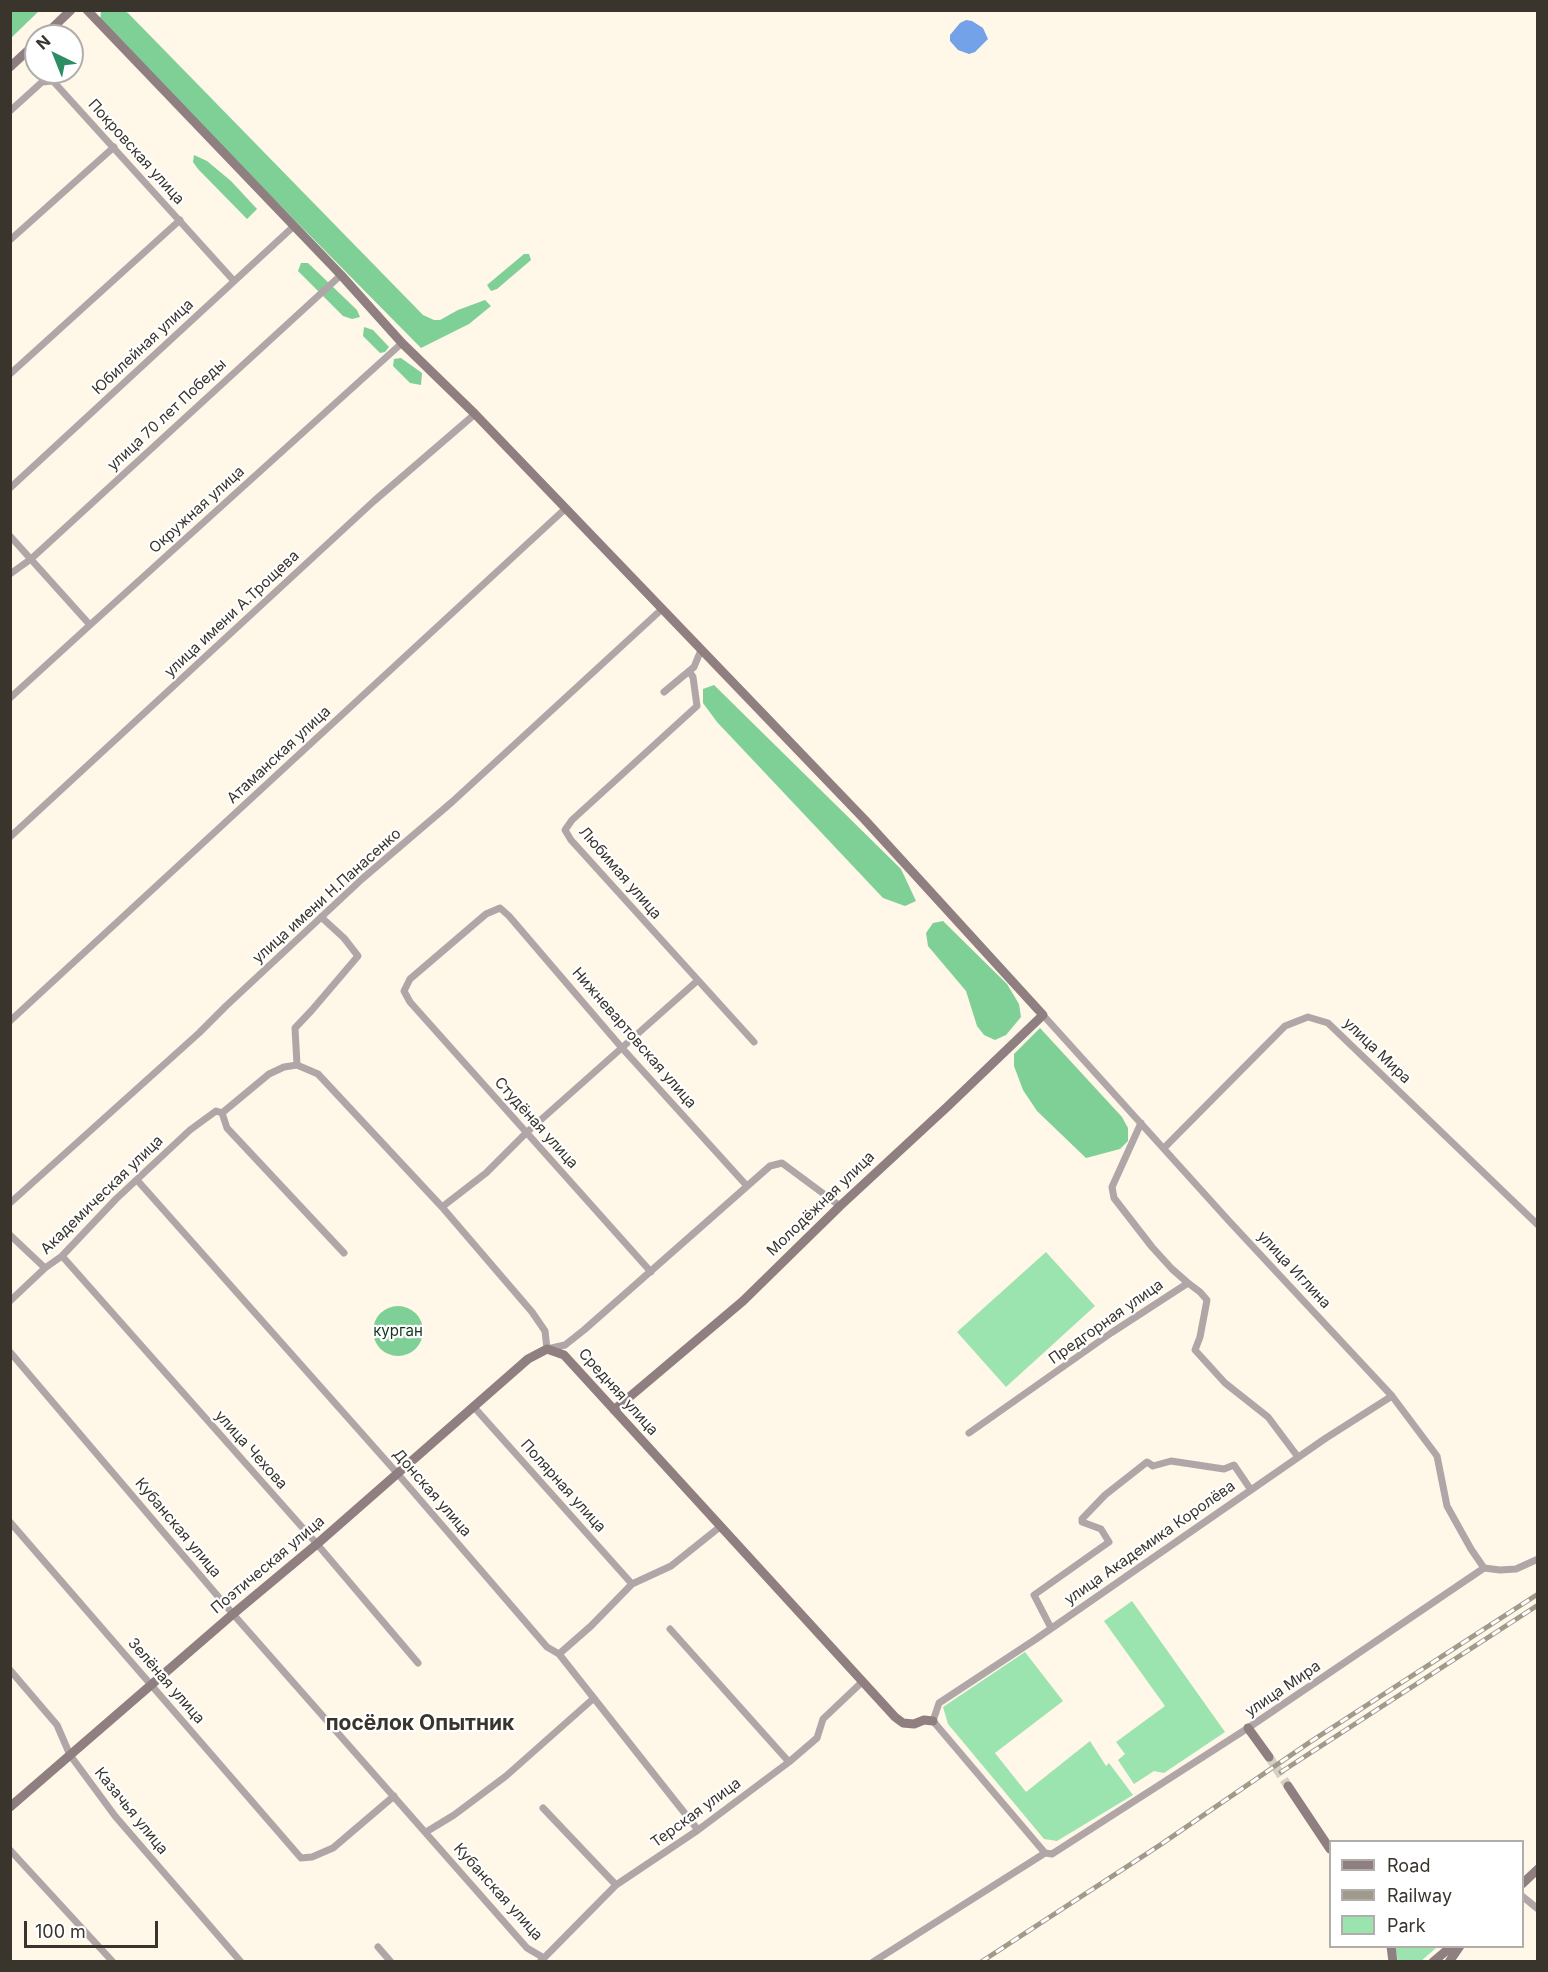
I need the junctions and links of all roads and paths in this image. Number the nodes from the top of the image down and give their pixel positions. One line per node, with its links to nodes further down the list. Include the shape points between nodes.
1 (71, 10): 3 (street)
2 (87, 10): 9 (street)
3 (56, 24)
4 (24, 54): 5 (street)
5 (10, 67)
6 (10, 111): 7 (street, Покровская улица, via 42,82 53,81)
7 (114, 147): 8 (street, Покровская улица); 10 (street)
8 (180, 220): 12 (street, Покровская улица); 14 (street)
9 (294, 226): 11 (street); 12 (street, Юбилейная улица)
10 (10, 240)
11 (341, 275): 13 (street); 19 (street, улица 70 лет Победы)
12 (234, 281): 16 (street, Юбилейная улица)
13 (402, 343): 15 (street); 22 (street, Окружная улица)
14 (10, 374)
15 (475, 414): 17 (street); 27 (street, улица имени А.Трощева, via 374,501)
16 (10, 488)
17 (565, 509): 21 (street); 32 (street, Атаманская улица)
18 (10, 536): 19 (street)
19 (31, 559): 20 (street, улица 70 лет Победы); 22 (street)
20 (10, 574)
21 (662, 609): 23 (street); 29 (street, улица имени Н.Панасенко)
22 (90, 625): 26 (street, Окружная улица)
23 (701, 650): 24 (street); 31 (street, via 865,820)
24 (689, 671): 25 (street); 30 (street, Любимая улица, via 697,706 572,819 565,830)
25 (664, 692)
26 (10, 698)
27 (10, 837)
28 (500, 909): 34 (street, Нижневартовская улица); 38 (street, Студёная улица, via 486,914 410,979 404,991)
29 (321, 917): 35 (street, via 358,956 295,1028); 42 (street, улица имени Н.Панасенко)
30 (697, 981): 33 (street, Любимая улица); 34 (street)
31 (1043, 1015): 37 (street, улица Иглина); 43 (street, Молодёжная улица)
32 (10, 1021)
33 (754, 1042)
34 (622, 1048): 38 (street); 41 (street, Нижневартовская улица)
35 (297, 1065): 36 (street, Академическая улица, via 269,1074); 44 (street, via 318,1074)
36 (219, 1112): 40 (street, Академическая улица, via 190,1130); 47 (street, via 227,1128)
37 (1141, 1123): 39 (street, улица Иглина); 51 (street, Предгорная улица, via 1112,1187 1114,1198 1152,1247)
38 (526, 1132): 44 (street, via 486,1173); 50 (street, Студёная улица)
39 (1164, 1148): 45 (street, улица Мира, via 1285,1026 1308,1017 1328,1023); 55 (street, улица Иглина)
40 (137, 1180): 48 (street, Академическая улица); 60 (street, Донская улица)
41 (747, 1186): 43 (street, via 770,1166 782,1163); 50 (street)
42 (10, 1203)
43 (840, 1206): 57 (street, Молодёжная улица, via 743,1300)
44 (442, 1207): 53 (street, via 532,1311 545,1331)
45 (1538, 1225)
46 (10, 1235): 49 (street)
47 (344, 1253)
48 (62, 1256): 49 (street, Академическая улица); 64 (street, улица Чехова)
49 (45, 1268): 52 (street, Академическая улица)
50 (651, 1272): 53 (street, via 584,1330 565,1344)
51 (1188, 1282): 58 (street, Предгорная улица); 59 (street, via 1207,1300 1195,1350 1225,1383 1268,1417)
52 (10, 1301)
53 (547, 1349): 56 (street, Поэтическая улица, via 528,1359); 57 (street, Средняя улица, via 564,1355)
54 (10, 1352): 68 (street, Кубанская улица)
55 (1392, 1396): 59 (street, улица Академика Королёва); 66 (street, улица Иглина, via 1437,1456 1447,1506)
56 (473, 1406): 60 (street, Поэтическая улица); 67 (street, Полярная улица)
57 (614, 1410): 63 (street, Средняя улица)
58 (969, 1433)
59 (1298, 1457): 61 (street, улица Академика Королёва)
60 (397, 1473): 64 (street, Поэтическая улица); 71 (street, Донская улица, via 547,1647)
61 (1251, 1490): 69 (street, улица Академика Королёва); 69 (street, via 1234,1465 1224,1469 1171,1461 1153,1466 1147,1462 1082,1519 1101,1529 1109,1542 1034,1595)
62 (10, 1522): 75 (street, Зелёная улица)
63 (721, 1526): 67 (street, via 671,1566); 74 (street, Средняя улица)
64 (317, 1544): 68 (street, Поэтическая улица); 72 (street, улица Чехова)
65 (1538, 1559): 66 (street, via 1516,1569)
66 (1484, 1568): 78 (street, улица Мира)
67 (632, 1584): 71 (street)
68 (233, 1614): 75 (street, Поэтическая улица); 83 (street, Кубанская улица)
69 (1051, 1628): 77 (street, улица Академика Королёва, via 939,1703)
70 (670, 1629): 81 (street)
71 (559, 1654): 76 (street, Донская улица)
72 (418, 1663)
73 (10, 1670): 79 (street, Казачья улица, via 57,1725)
74 (862, 1682): 77 (street, Средняя улица, via 903,1723); 81 (street, Терская улица, via 823,1719 817,1738)
75 (151, 1684): 79 (street, Поэтическая улица); 83 (street, Зелёная улица, via 301,1858 333,1848)
76 (594, 1698): 86 (street, Донская улица); 87 (street, via 506,1776)
77 (933, 1721): 90 (street)
78 (1248, 1728): 80 (street); 90 (street, улица Мира, via 1052,1854)
79 (70, 1755): 84 (street, Поэтическая улица); 101 (street, Казачья улица, via 115,1816)
80 (1269, 1757)
81 (789, 1762): 86 (street, Терская улица)
82 (1288, 1786): 88 (street)
83 (394, 1796): 87 (street, Кубанская улица)
84 (10, 1807)
85 (543, 1808): 93 (street)
86 (698, 1830): 93 (street, Терская улица)
87 (426, 1832): 99 (street, Кубанская улица, via 527,1948)
88 (1329, 1848)
89 (10, 1850): 100 (street)
90 (1045, 1853): 103 (street, улица Мира)
91 (1538, 1869): 92 (street)
92 (1524, 1882)
93 (616, 1886): 99 (street, Терская улица)
94 (1524, 1898): 95 (street)
95 (1538, 1909)
96 (378, 1947): 102 (street)
97 (1451, 1948): 104 (street)
98 (1459, 1948): 105 (street)
99 (542, 1960)
100 (113, 1962)
101 (241, 1962)
102 (391, 1962)
103 (873, 1962)
104 (1433, 1962)
105 (1449, 1962)

